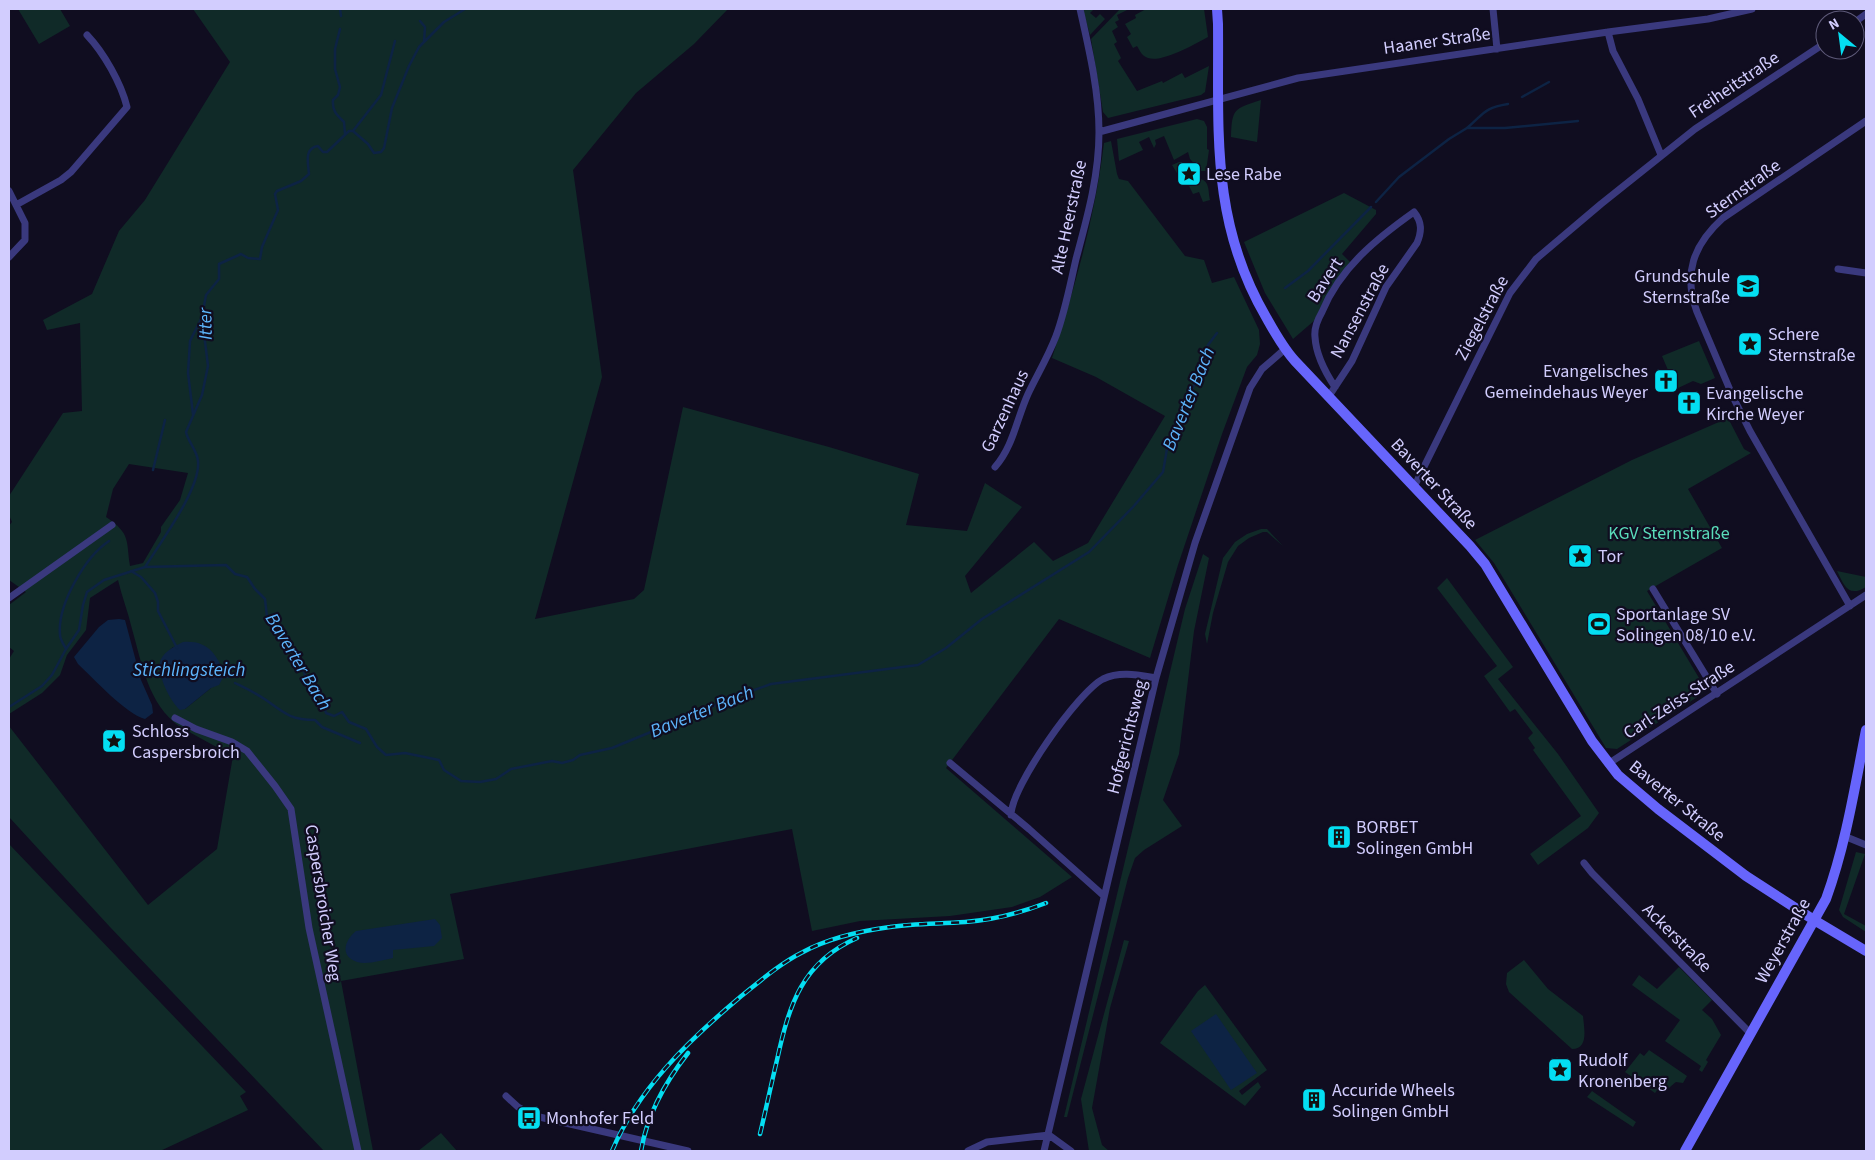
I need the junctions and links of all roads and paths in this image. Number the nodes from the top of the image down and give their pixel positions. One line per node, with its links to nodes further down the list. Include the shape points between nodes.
1 (1080, 9): 11 (street, Alte Heerstraße, via 1093,74)
2 (1217, 9): 9 (main road)
3 (1492, 9): 7 (street)
4 (1752, 9): 5 (street, Haaner Straße, via 1708,19)
5 (1608, 32): 7 (street, Haaner Straße); 12 (street, via 1613,51 1638,98)
6 (87, 35): 14 (street, via 98,46 127,106 71,172)
7 (1497, 49): 9 (street, Haaner Straße, via 1307,77)
8 (1815, 50): 12 (street, Freiheitstraße)
9 (1219, 100): 11 (street); 19 (main road, Baverter Straße, via 1221,182 1231,235 1255,298)
10 (1866, 121): 29 (street, Sternstraße, via 1723,218 1700,245 1693,260 1690,281 1697,312 1743,417)
11 (1099, 132): 20 (street, Alte Heerstraße, via 1094,189 1064,309)
12 (1661, 155): 24 (street, Ziegelstraße, via 1541,254 1519,279 1506,299)
13 (9, 192): 14 (street)
14 (16, 205): 16 (street, via 25,223 24,240)
15 (1414, 212): 21 (street, Nansenstraße, via 1421,224 1420,237 1386,286 1352,361); 21 (street, Bavert, via 1380,237 1354,262 1339,280 1318,319 1314,336)
16 (9, 257)
17 (1838, 269): 18 (street)
18 (1866, 273)
19 (1285, 349): 22 (main road, Baverter Straße); 30 (street, Hofgerichtsweg, via 1262,369 1250,388 1195,543)
20 (1042, 369): 23 (street, Garzenhaus, via 1028,393 1005,454)
21 (1334, 386): 22 (street, Nansenstraße)
22 (1329, 396): 24 (main road, Baverter Straße)
23 (996, 467)
24 (1414, 487): 35 (main road, Baverter Straße, via 1485,564)
25 (112, 525): 28 (street)
26 (1653, 590): 31 (street)
27 (1866, 595): 29 (street, Carl-Zeiss-Straße)
28 (9, 598)
29 (1850, 606): 31 (street, Carl-Zeiss-Straße)
30 (1156, 678): 36 (street, via 1120,674 1104,679 1089,690 1042,750 1013,802); 40 (street, Hofgerichtsweg)
31 (1717, 694): 35 (street, Carl-Zeiss-Straße)
32 (175, 718): 46 (street, Caspersbroicher Weg, via 247,751 291,809 309,928)
33 (1866, 730): 37 (main road, Weyerstraße)
34 (950, 763): 36 (street)
35 (1608, 764): 41 (main road, Baverter Straße, via 1623,780 1746,876)
36 (1011, 814): 40 (street)
37 (1844, 836): 38 (street); 41 (main road, Weyerstraße, via 1832,883)
38 (1866, 845)
39 (1584, 863): 43 (street, Ackerstraße)
40 (1104, 896): 45 (street, Hofgerichtsweg)
41 (1814, 920): 42 (main road, Baverter Straße); 43 (main road, Weyerstraße)
42 (1866, 951)
43 (1751, 1034): 51 (main road, Weyerstraße)
44 (506, 1096): 47 (street, via 535,1116)
45 (1049, 1135): 48 (street, via 985,1142); 49 (street, Hofgerichtsweg); 50 (street)
46 (358, 1151)
47 (688, 1151)
48 (968, 1151)
49 (1044, 1151)
50 (1071, 1151)
51 (1685, 1151)

